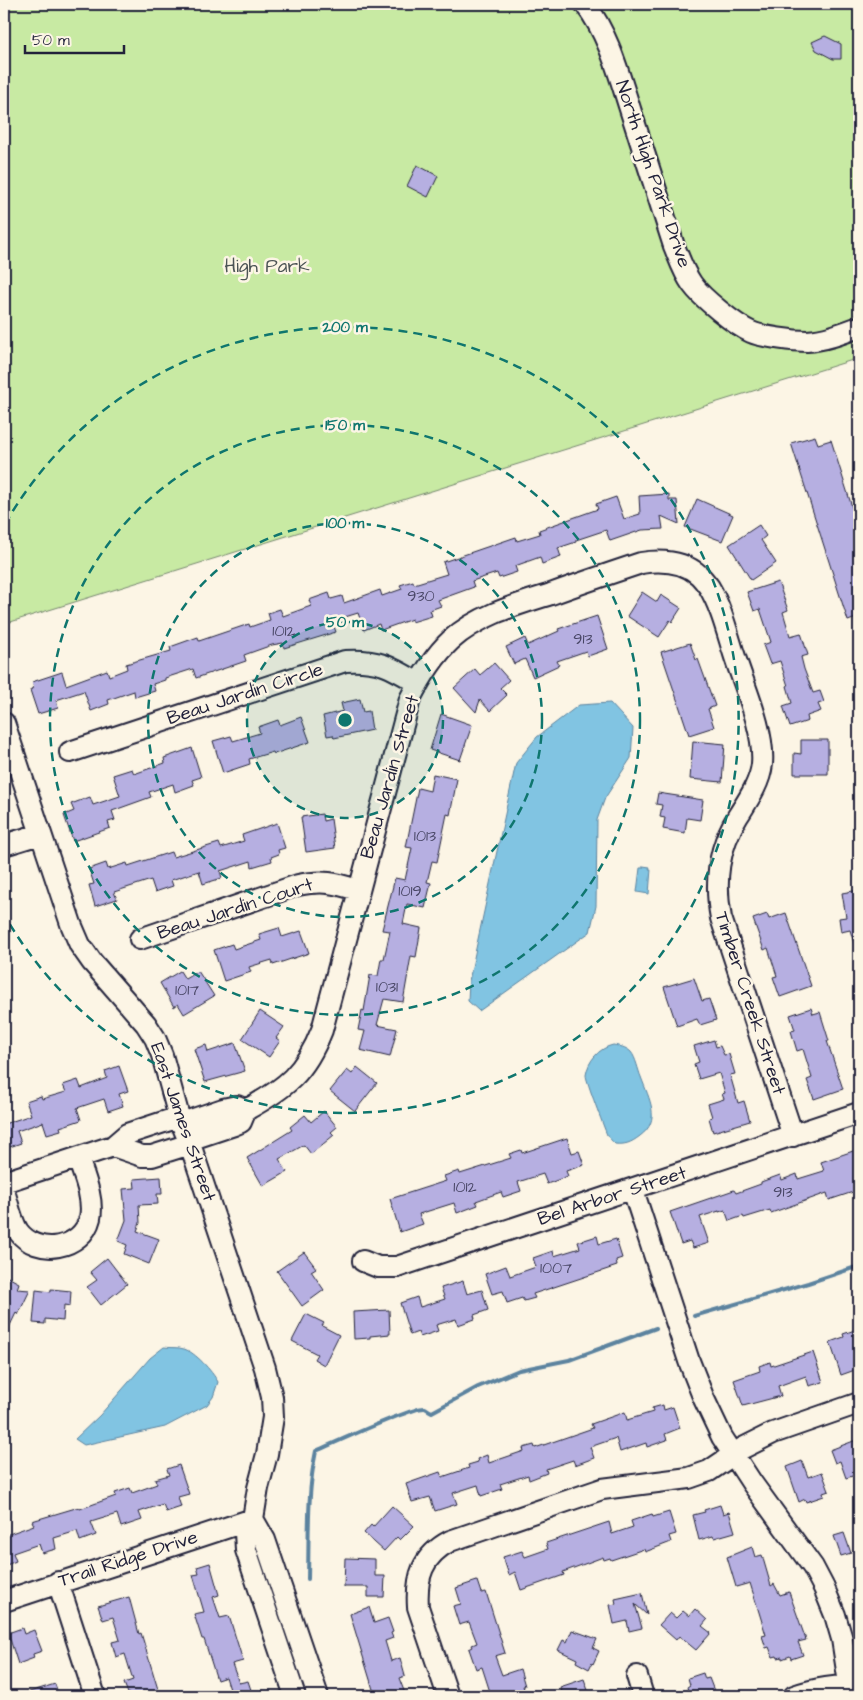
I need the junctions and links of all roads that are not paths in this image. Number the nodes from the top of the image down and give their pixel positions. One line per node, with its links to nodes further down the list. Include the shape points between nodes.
1 (585, 4): 2 (street, North High Park Drive, via 604,36 617,70 674,246 692,284 729,318 751,332 808,341)
2 (859, 328)
3 (687, 568): 4 (street, Beau Jardin Street, via 658,561 641,563 503,610 467,628 452,640); 13 (street, Timber Creek Street, via 708,586 716,600 758,729 762,767 722,850 718,902)
4 (418, 683): 6 (street, Beau Jardin Circle, via 380,663 345,661); 9 (street, Beau Jardin Street, via 400,731)
5 (4, 723): 7 (street, East James Street)
6 (70, 752)
7 (40, 834): 8 (street); 12 (street, East James Street, via 80,944 155,1038)
8 (4, 845)
9 (358, 890): 10 (street, Beau Jardin Court, via 322,881 298,885); 12 (street, Beau Jardin Street, via 322,1030 304,1067 269,1098 246,1110 238,1106 223,1109)
10 (140, 939)
11 (859, 1113): 13 (street, Bel Arbor Street)
12 (185, 1131): 14 (street, via 127,1134); 14 (street, via 152,1156); 22 (street, East James Street, via 272,1397 273,1417)
13 (793, 1136): 17 (street, Bel Arbor Street)
14 (113, 1146): 15 (street)
15 (78, 1158): 16 (street); 18 (street, via 90,1200 90,1219 82,1233 61,1247 31,1242 18,1231)
16 (4, 1182)
17 (633, 1190): 19 (street, Bel Arbor Street, via 397,1267); 21 (street, via 704,1400)
18 (4, 1191)
19 (363, 1261)
20 (859, 1403): 21 (street, via 773,1433)
21 (734, 1455): 26 (street, via 813,1567 824,1588 837,1622); 30 (street, via 689,1478 602,1489 438,1547 423,1568 417,1591 418,1607)
22 (253, 1519): 23 (street, Trail Ridge Drive); 28 (street, East James Street, via 245,1532 246,1550); 29 (street, via 265,1540)
23 (58, 1582): 24 (street, Trail Ridge Drive); 27 (street)
24 (4, 1601)
25 (637, 1676): 31 (street)
26 (854, 1690): 32 (street, via 821,1689)
27 (95, 1696)
28 (295, 1696)
29 (318, 1696)
30 (448, 1696)
31 (643, 1696)
32 (794, 1696)

